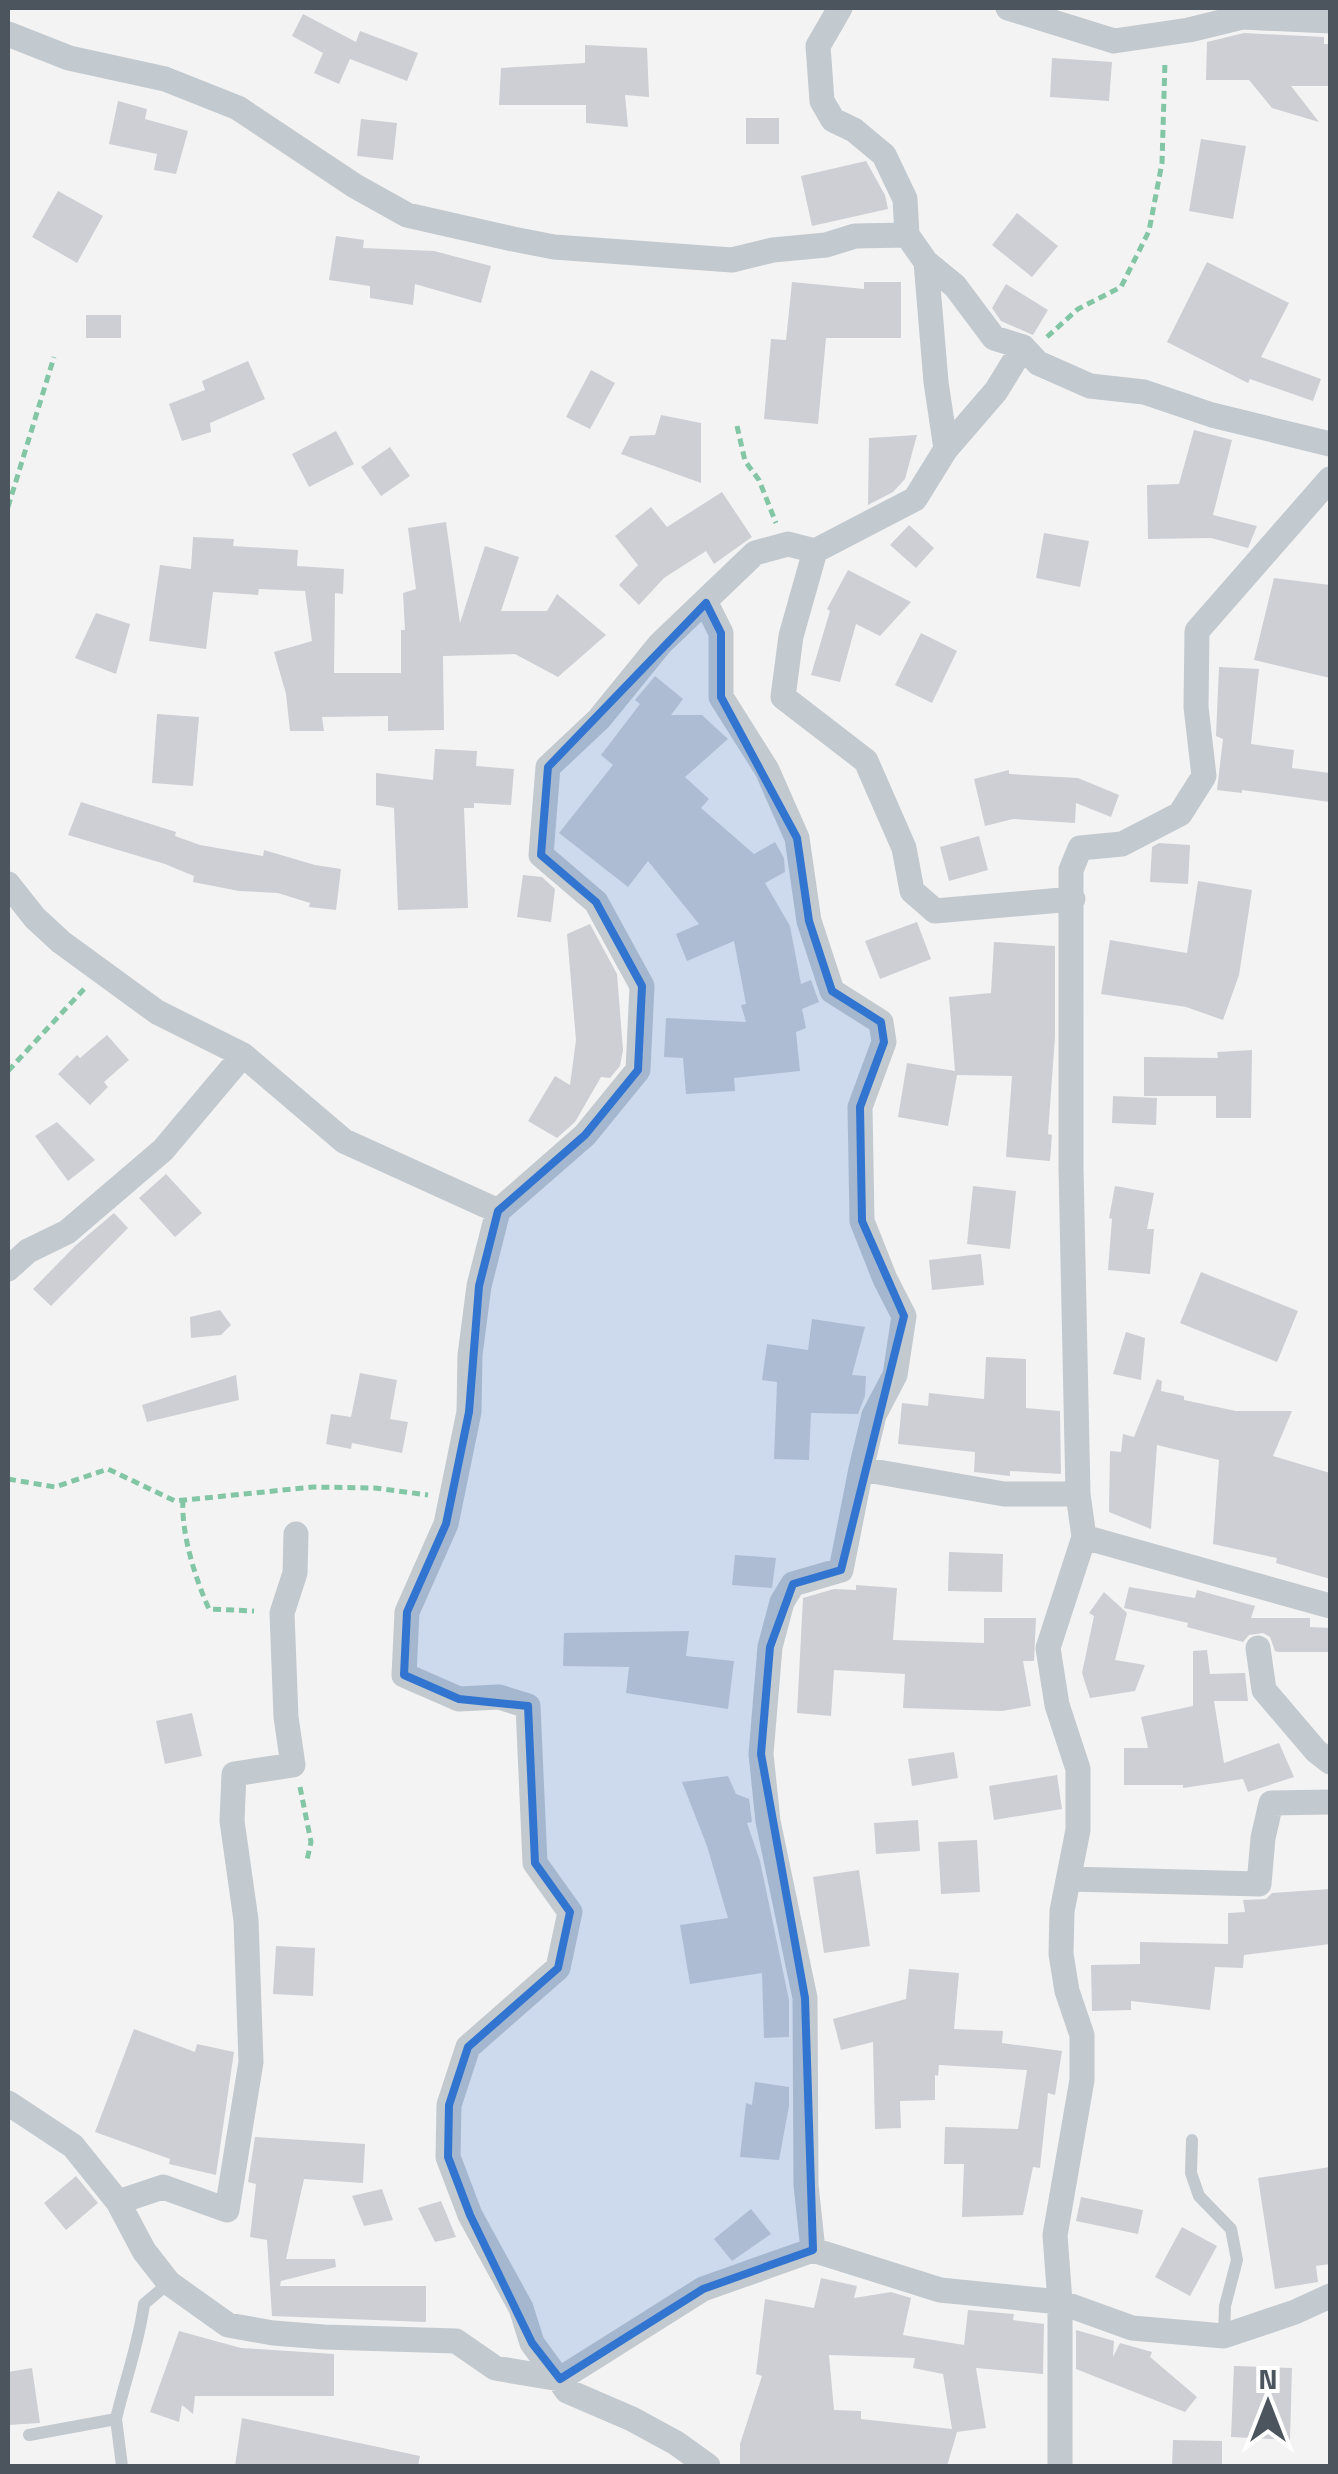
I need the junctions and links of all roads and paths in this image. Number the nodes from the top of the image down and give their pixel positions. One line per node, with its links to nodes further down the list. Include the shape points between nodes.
1 (840, 8): 6 (street, via 818,46 822,100 833,120 884,155 905,199)
2 (1008, 8): 4 (street, via 1114,41)
3 (1330, 22): 4 (street, via 1242,18)
4 (1165, 33): 8 (path, via 1162,163 1149,231 1121,287 1078,309)
5 (8, 34): 6 (street, via 69,58 165,79 238,108 407,215 513,239 732,260 855,236)
6 (907, 235): 7 (street)
7 (926, 262): 8 (street, via 955,286 994,338); 12 (street)
8 (1030, 355): 11 (street, via 1090,386 1144,392); 12 (street)
9 (54, 357): 14 (path)
10 (737, 426): 15 (path, via 745,460)
11 (1330, 444)
12 (946, 449): 16 (street, via 915,500)
13 (1330, 478): 19 (street, via 1196,631 1204,776 1180,814 1122,844 1080,848)
14 (8, 508)
15 (784, 545): 16 (street); 17 (street, via 755,553)
16 (815, 550): 19 (street, via 791,636 784,698 866,761 904,848 912,890 935,911)
17 (706, 602): 23 (street, via 548,766 540,855 596,902 642,986 638,1070 585,1135); 25 (street, via 721,633 721,697 767,770 797,838 808,921 832,991 881,1022 884,1042 860,1107 862,1221 904,1316 895,1375 874,1414)
18 (8, 884): 20 (street, via 48,930)
19 (1073, 899): 27 (street)
20 (100, 970): 21 (street, via 157,1012); 22 (path)
21 (243, 1055): 23 (street, via 344,1141); 24 (street, via 163,1150 66,1232 28,1250)
22 (8, 1071)
23 (498, 1211): 29 (street, via 479,1286 469,1412)
24 (8, 1269)
25 (862, 1470): 27 (street, via 1004,1494); 43 (street, via 842,1570 794,1584 782,1602 770,1647 760,1754 805,1998)
26 (8, 1479): 28 (path, via 55,1486 108,1470)
27 (1078, 1494): 31 (street)
28 (182, 1499): 29 (path, via 375,1488 434,1496); 33 (path, via 195,1578 210,1608)
29 (446, 1524): 48 (street, via 407,1612 404,1675 459,1699 498,1697 528,1706 535,1862 570,1912 558,1968 468,2047 449,2105 448,2157 532,2343)
30 (296, 1534): 33 (street, via 295,1572)
31 (1084, 1536): 32 (street); 39 (street, via 1048,1648 1078,1769)
32 (1330, 1606)
33 (282, 1613): 36 (street)
34 (1258, 1648): 35 (street, via 1264,1690)
35 (1330, 1762)
36 (292, 1765): 38 (path, via 311,1842); 42 (street, via 234,1774 251,2062 227,2210 163,2187)
37 (1330, 1802): 39 (street, via 1272,1803 1259,1884)
38 (307, 1860)
39 (1070, 1879): 46 (street, via 1061,1954 1082,2035 1082,2080 1055,2235)
40 (8, 2103): 42 (street, via 72,2146)
41 (1192, 2140): 47 (lane, via 1191,2174 1199,2196 1231,2229 1237,2260)
42 (118, 2202): 44 (street)
43 (813, 2250): 46 (street, via 940,2290); 48 (street, via 702,2289)
44 (169, 2283): 48 (street, via 228,2325 324,2337 456,2341 495,2368); 49 (lane, via 144,2304)
45 (1330, 2296): 47 (street)
46 (1060, 2302): 47 (street, via 1132,2328); 53 (street)
47 (1224, 2336)
48 (560, 2379): 52 (street, via 567,2391 632,2418)
49 (116, 2418): 50 (lane); 51 (lane)
50 (29, 2435)
51 (122, 2466)
52 (708, 2466)
53 (1060, 2466)

